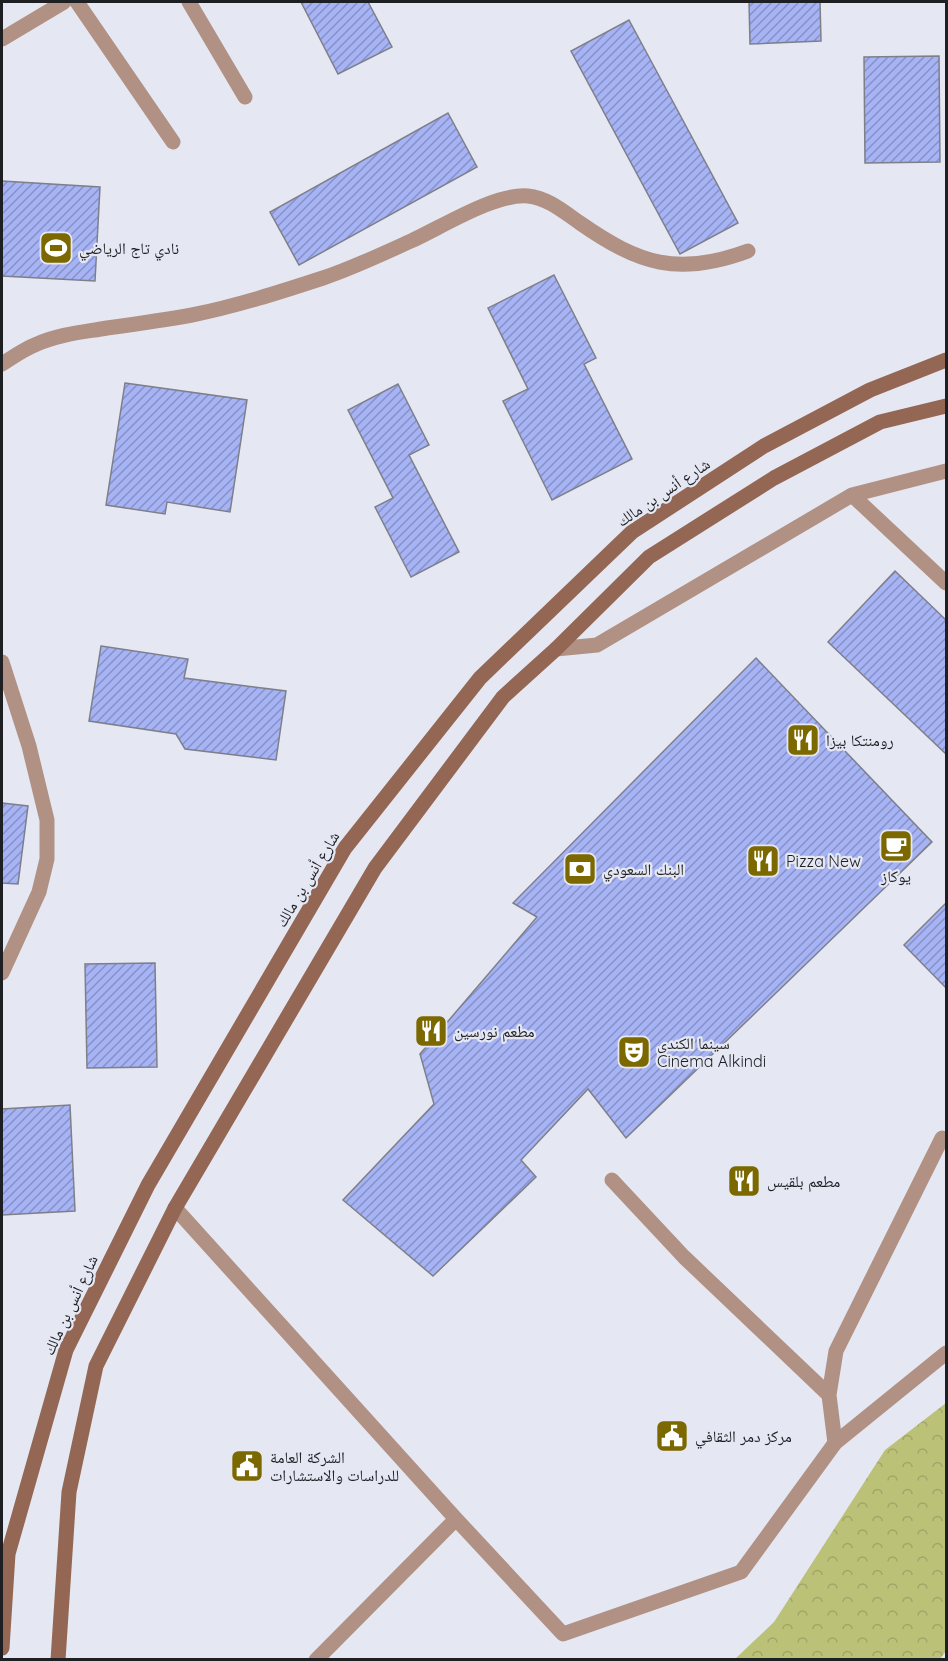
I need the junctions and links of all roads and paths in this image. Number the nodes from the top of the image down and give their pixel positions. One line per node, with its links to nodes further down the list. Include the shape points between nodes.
1 (64, 2): 4 (street)
2 (77, 2): 6 (street)
3 (189, 2): 5 (street)
4 (2, 39)
5 (245, 96)
6 (173, 142)
7 (748, 252): 9 (street, via 701,265 652,261 607,242 545,200 511,196 326,277 227,307 60,336 37,343)
8 (946, 360): 24 (main road, شارع أنس بن مالك, via 870,390 764,446 632,532 480,678 345,848 148,1185 66,1350)
9 (2, 364)
10 (946, 406): 14 (main road, via 880,422 774,478 649,557)
11 (946, 471): 12 (street)
12 (852, 495): 13 (street); 14 (street, via 597,645)
13 (946, 583)
14 (556, 650): 19 (main road, via 502,697 375,868)
15 (2, 662): 16 (street, via 47,820 47,859 39,892)
16 (2, 974)
17 (942, 1138): 21 (street, via 836,1351)
18 (612, 1180): 21 (street, via 684,1257)
19 (175, 1208): 23 (street); 26 (main road, via 96,1365 69,1492)
20 (946, 1353): 22 (street)
21 (829, 1395): 22 (street)
22 (835, 1443): 23 (street, via 741,1572 563,1634)
23 (456, 1519): 27 (street)
24 (5, 1549): 25 (main road, شارع أنس بن مالك)
25 (2, 1648)
26 (58, 1659)
27 (316, 1659)

